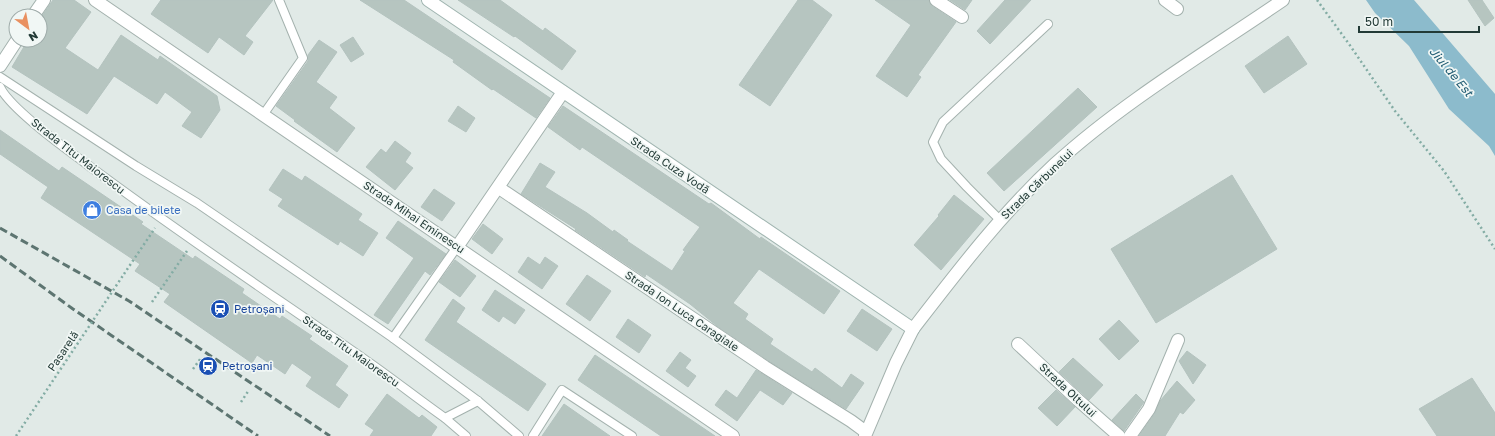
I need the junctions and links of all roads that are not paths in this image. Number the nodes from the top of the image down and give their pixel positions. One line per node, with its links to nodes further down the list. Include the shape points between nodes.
1 (95, 0): 15 (street, Strada Mihai Eminescu)
2 (279, 0): 15 (lane, via 303,58)
3 (428, 0): 14 (street, Strada Cuza Vodă)
4 (936, 0): 8 (street)
5 (1165, 0): 7 (street)
6 (1283, 0): 17 (street, Strada Cărbunelui, via 1101,126 1056,163)
7 (1177, 9)
8 (962, 17)
9 (1048, 24): 17 (lane, via 942,122 933,142 941,159)
10 (12, 48): 11 (street)
11 (0, 66)
12 (0, 77): 20 (lane, Strada Titu Maiorescu, via 197,203)
13 (0, 87): 24 (lane, Strada Titu Maiorescu, via 25,116 79,158 161,219 368,361)
14 (563, 92): 16 (street); 19 (street, Strada Cuza Vodă)
15 (263, 115): 18 (street, Strada Mihai Eminescu)
16 (499, 188): 18 (street); 25 (street, Strada Ion Luca Caragiale, via 765,367 851,421)
17 (1000, 220): 19 (street, Strada Cărbunelui)
18 (457, 247): 20 (lane); 30 (street, Strada Mihai Eminescu)
19 (913, 330): 25 (street, Strada Cărbunelui)
20 (392, 338): 23 (lane, Strada Titu Maiorescu)
21 (1178, 340): 32 (street, via 1149,408)
22 (1018, 344): 31 (street, Strada Oltului)
23 (478, 401): 24 (lane); 27 (lane, Strada Titu Maiorescu)
24 (444, 418): 26 (lane, Strada Titu Maiorescu)
25 (866, 434)
26 (466, 436)
27 (519, 436)
28 (532, 436): 29 (lane, via 562,390)
29 (632, 436)
30 (733, 436)
31 (1119, 436)
32 (1130, 436)

